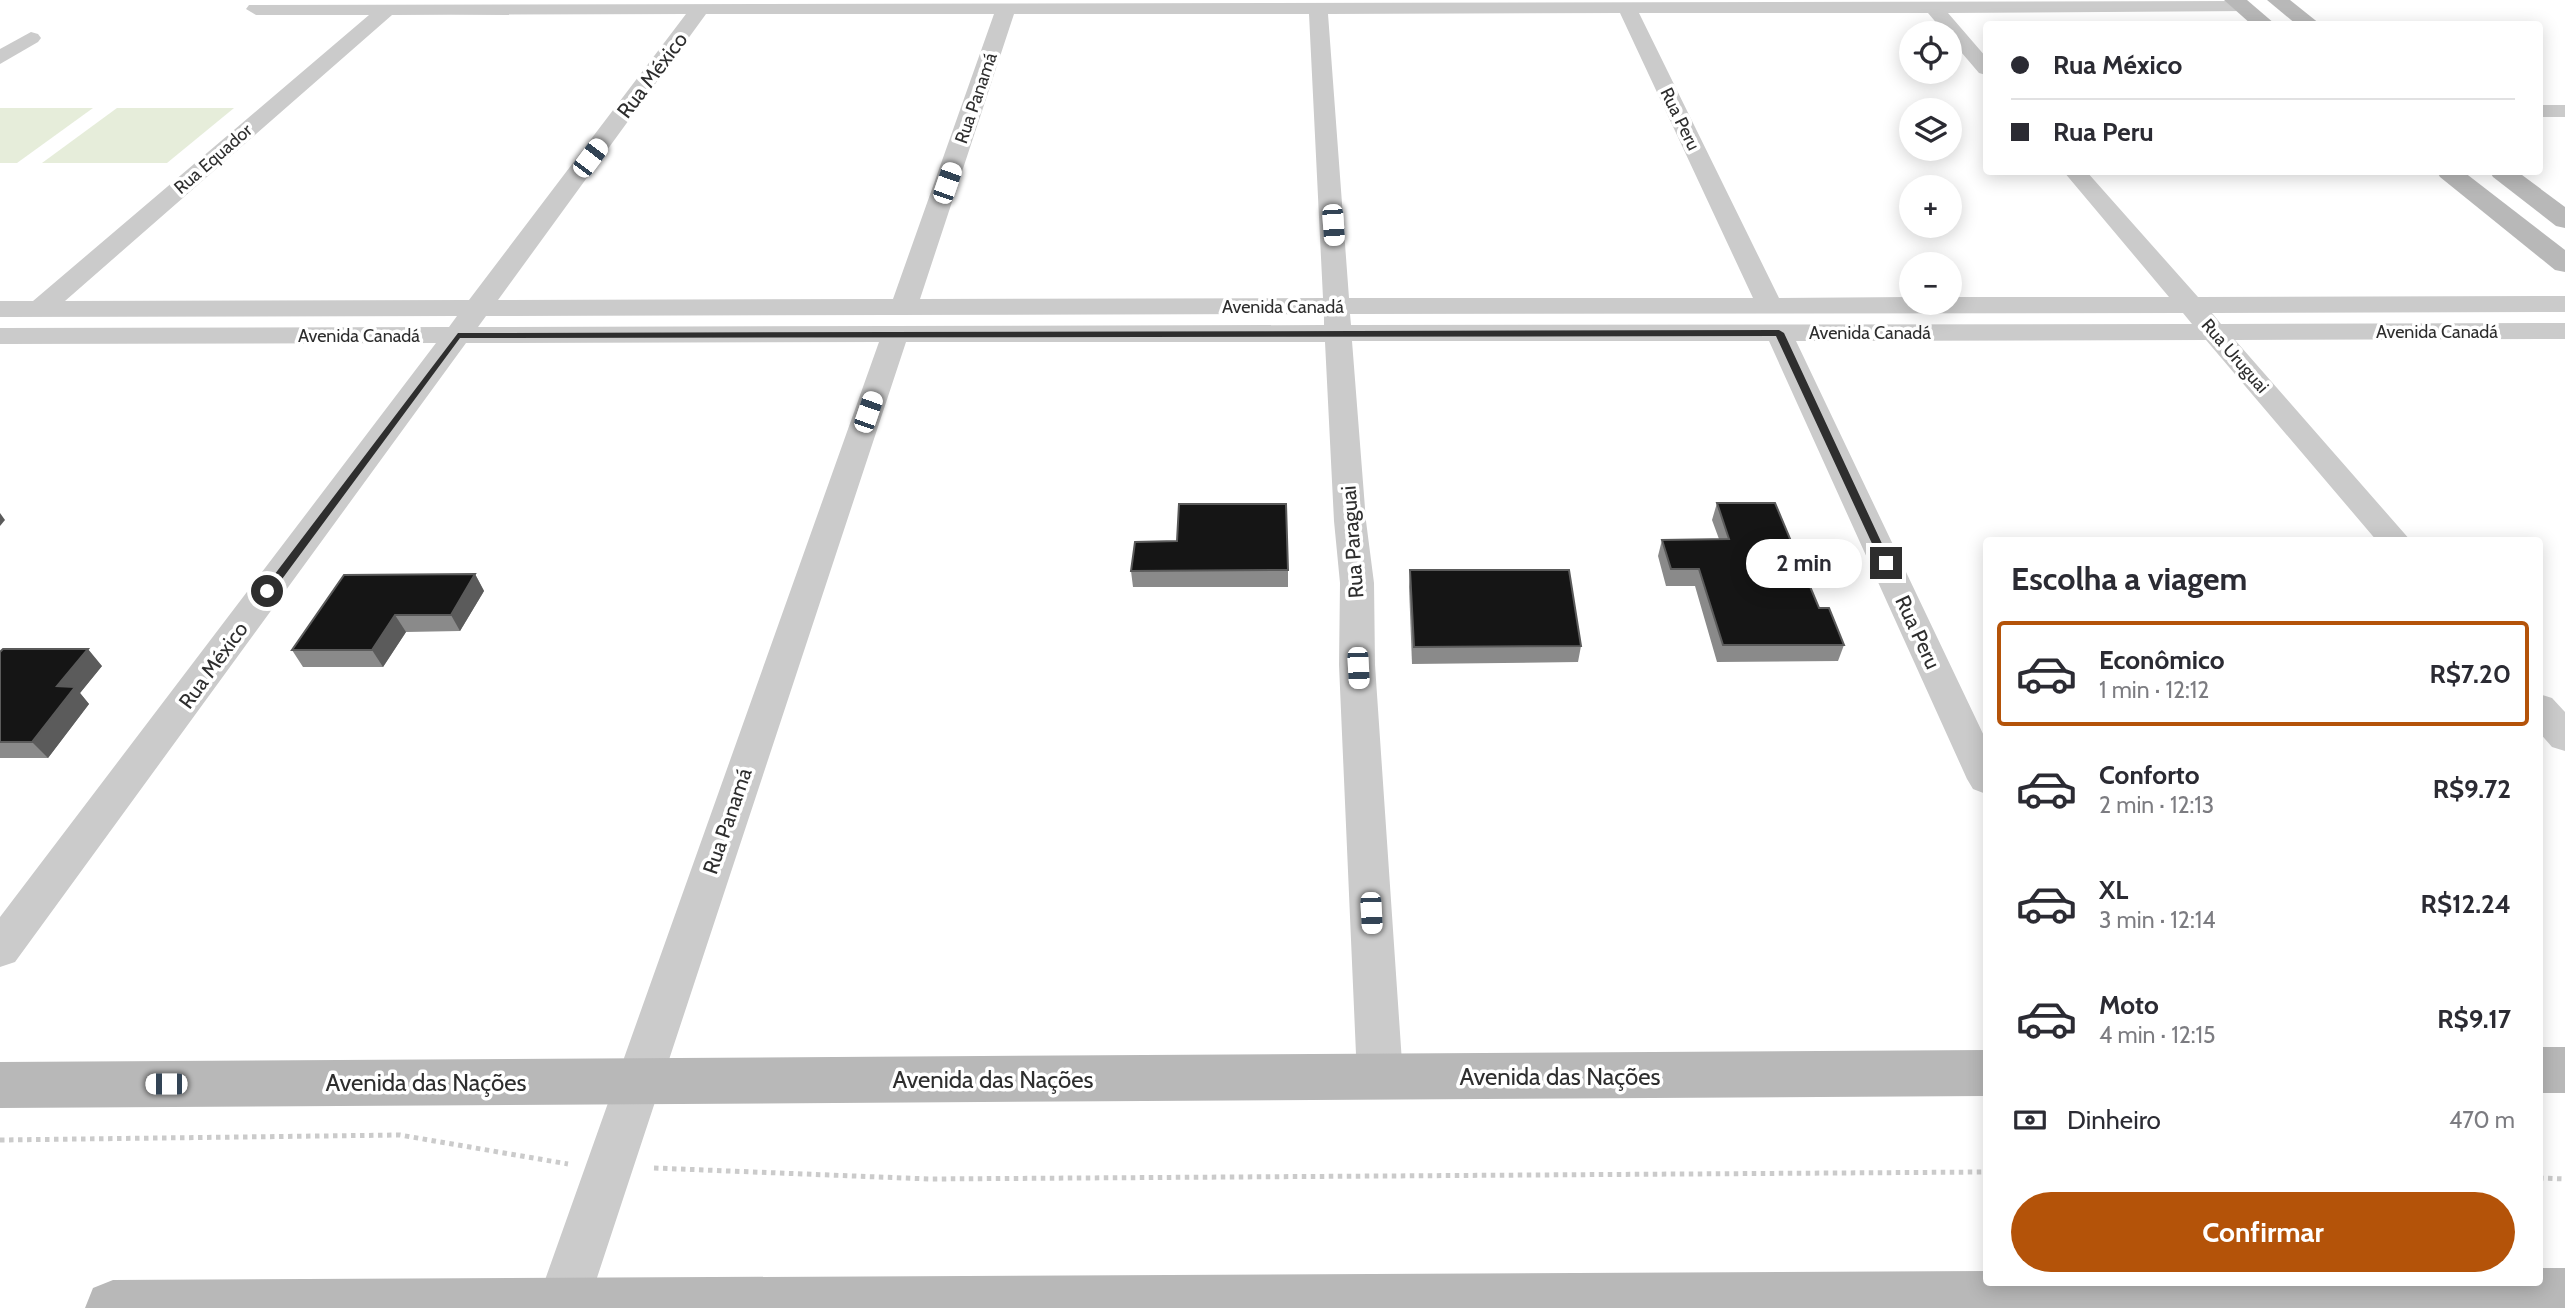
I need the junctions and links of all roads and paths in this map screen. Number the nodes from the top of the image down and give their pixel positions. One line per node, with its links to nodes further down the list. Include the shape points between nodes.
1 (2277, 0): 12 (main road)
2 (2238, 3): 4 (street); 11 (main road)
3 (660, 4): 5 (street); 10 (street)
4 (1933, 7): 8 (street); 15 (street)
5 (701, 8): 6 (street); 27 (street, Rua México)
6 (1006, 8): 7 (street); 32 (street, Rua Panamá)
7 (1318, 8): 8 (street); 31 (street, Rua Paraguai)
8 (1627, 8): 30 (street, Rua Peru)
9 (256, 9): 10 (street)
10 (387, 9): 29 (street, Rua Equador)
11 (2260, 21)
12 (2305, 21)
13 (31, 38): 14 (street)
14 (0, 58)
15 (1983, 65)
16 (2543, 111): 17 (street)
17 (2565, 111)
18 (2543, 127): 19 (street)
19 (2565, 127)
20 (2079, 175): 26 (street, Rua Uruguai)
21 (2453, 175): 24 (main road)
22 (2506, 175): 23 (main road)
23 (2565, 220)
24 (2565, 264)
25 (2565, 304): 26 (street, Avenida Canadá)
26 (2191, 305): 30 (street, Avenida Canadá); 34 (street, Rua Uruguai)
27 (478, 308): 29 (street, Avenida Canadá); 32 (street, Avenida Canadá); 35 (street, Rua México)
28 (0, 309): 29 (street, Avenida Canadá)
29 (40, 309)
30 (1774, 319): 31 (street, Avenida Canadá); 34 (street, Avenida Canadá); 40 (street, Rua Peru)
31 (1339, 320): 32 (street, Avenida Canadá); 45 (street, Rua Paraguai)
32 (899, 321): 35 (street, Avenida Canadá); 46 (street, Rua Panamá)
33 (2565, 331): 34 (street, Avenida Canadá)
34 (2214, 332): 37 (street, Rua Uruguai)
35 (458, 335): 36 (street, Avenida Canadá); 41 (street, Rua México)
36 (5, 341)
37 (2392, 537)
38 (2543, 712): 39 (street)
39 (2565, 737)
40 (1983, 772)
41 (0, 949)
42 (2543, 1070): 43 (main road)
43 (2565, 1070)
44 (1983, 1073): 45 (main road, Avenida das Nações)
45 (1380, 1077): 46 (main road, Avenida das Nações)
46 (638, 1081): 47 (main road, Avenida das Nações); 49 (street, Rua Panamá)
47 (0, 1085)
48 (0, 1140): 49 (path, via 400,1135 554,1163)
49 (610, 1166): 50 (path, via 929,1179); 56 (street, Rua Panamá)
50 (1983, 1172)
51 (2543, 1178): 52 (path)
52 (2565, 1179)
53 (2565, 1296): 54 (main road)
54 (2245, 1303): 55 (main road)
55 (1396, 1305): 56 (main road)
56 (561, 1307): 57 (main road)
57 (113, 1308)

